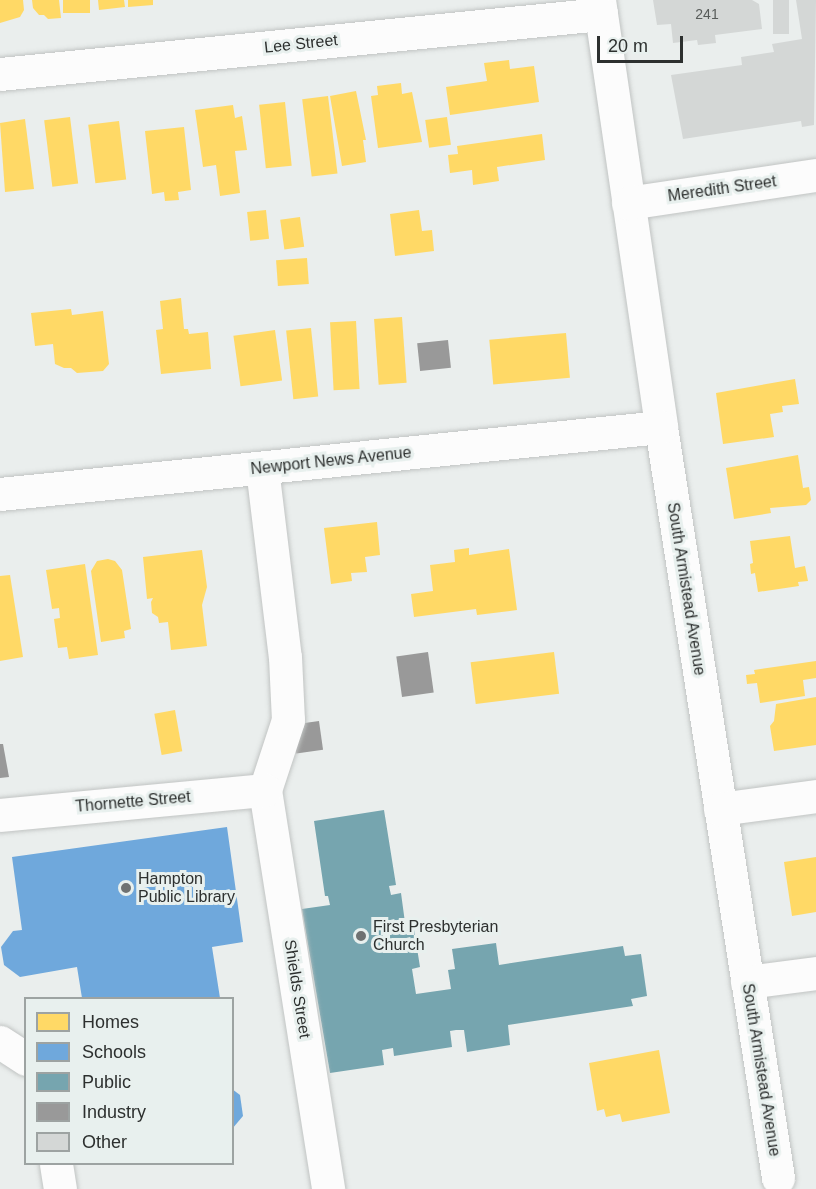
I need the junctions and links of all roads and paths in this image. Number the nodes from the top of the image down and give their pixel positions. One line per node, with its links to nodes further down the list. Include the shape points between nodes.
1 (600, 7): 2 (street, Lee Street); 4 (street, South Armistead Avenue)
2 (0, 74)
3 (816, 175): 4 (street, Meredith Street)
4 (628, 203): 5 (street, South Armistead Avenue)
5 (661, 427): 6 (street, Newport News Avenue); 10 (street, South Armistead Avenue)
6 (262, 468): 7 (street, Newport News Avenue); 8 (street, via 285,657 288,720)
7 (0, 494)
8 (265, 790): 11 (street, Thornette Street); 19 (street, Shields Street)
9 (816, 795): 10 (street)
10 (720, 809): 13 (street, South Armistead Avenue)
11 (0, 815)
12 (816, 973): 13 (street)
13 (747, 982): 17 (street, South Armistead Avenue)
14 (0, 1042): 15 (street)
15 (24, 1058)
16 (56, 1165): 18 (street)
17 (780, 1185)
18 (60, 1189)
19 (328, 1189)

